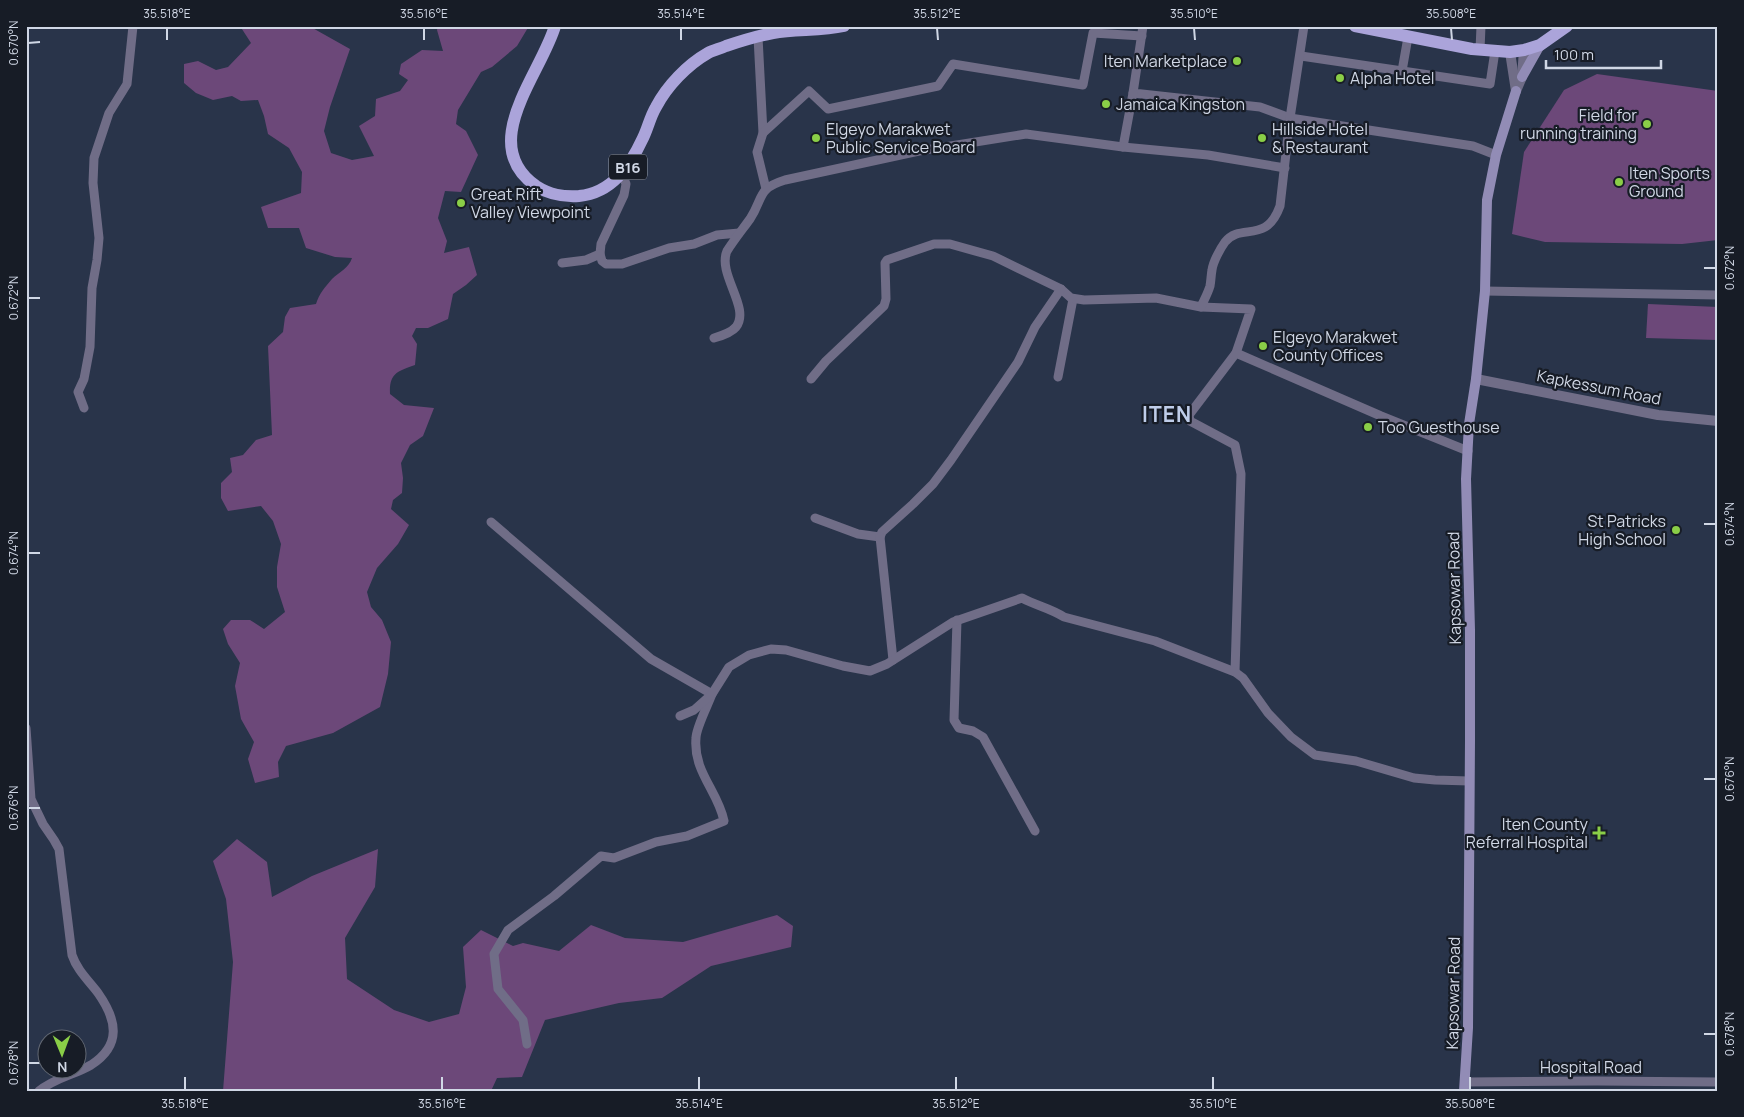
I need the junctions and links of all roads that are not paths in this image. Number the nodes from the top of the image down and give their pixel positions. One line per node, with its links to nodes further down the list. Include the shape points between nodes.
1 (133, 26): 43 (street, via 127,84 109,112 94,158 93,183 99,238 92,288 90,346 84,379 78,392)
2 (555, 26): 28 (main road, B16, via 513,122 510,144 515,160 534,184 550,194 568,197 590,195)
3 (844, 26): 11 (main road, B16)
4 (1143, 26): 10 (street)
5 (1304, 26): 18 (street)
6 (1355, 26): 9 (main road)
7 (1481, 26): 14 (street)
8 (1567, 26): 13 (main road)
9 (1379, 29): 12 (main road)
10 (1142, 36): 22 (street); 24 (street, via 1093,33 1083,85 953,64 938,86 828,110 809,91)
11 (758, 37): 24 (street); 28 (main road, B16, via 708,53 680,74 656,107)
12 (1408, 37): 14 (main road); 19 (street)
13 (1540, 45): 15 (main road); 20 (main road)
14 (1480, 50): 16 (main road)
15 (1524, 50): 17 (main road); 20 (street, Kapsowar Road)
16 (1495, 51): 17 (main road); 19 (street, via 1490,84)
17 (1510, 52): 21 (street, Kapsowar Road)
18 (1300, 56): 19 (street); 23 (street)
19 (1402, 71)
20 (1522, 77): 21 (street, Kapsowar Road)
21 (1516, 90): 26 (main road, Kapsowar Road)
22 (1133, 93): 23 (street, via 1260,107); 25 (street)
23 (1290, 118): 26 (street, via 1473,146); 27 (street)
24 (763, 132): 29 (street, via 757,152)
25 (1123, 146): 27 (street, via 1208,155); 29 (street, via 1026,134 919,151 785,180)
26 (1496, 155): 34 (main road, Kapsowar Road, via 1487,200)
27 (1285, 168): 37 (street, via 1276,218 1265,228 1237,234 1225,242 1212,268 1210,288)
28 (622, 174): 31 (street, via 626,184 624,195 600,244)
29 (766, 188): 30 (street)
30 (739, 233): 31 (street, via 717,235 622,264 606,264); 38 (street, via 724,257 739,318 736,328)
31 (600, 254): 32 (street, via 586,260)
32 (562, 263)
33 (1061, 288): 36 (street); 41 (street, via 993,256 955,244 934,244 898,255 884,263 884,306 826,360); 48 (street, via 1018,362 951,460 926,491)
34 (1485, 291): 35 (street); 42 (main road, Kapsowar Road)
35 (1718, 295)
36 (1073, 299): 37 (street, via 1156,298); 40 (street)
37 (1201, 307): 39 (street, via 1251,310)
38 (714, 338)
39 (1236, 353): 45 (street); 51 (street, via 1189,415 1190,421 1235,445 1241,474)
40 (1058, 377)
41 (811, 379)
42 (1476, 379): 44 (street, Kapkessum Road, via 1658,414); 45 (main road, Kapsowar Road)
43 (84, 408)
44 (1718, 421)
45 (1468, 451): 55 (main road, Kapsowar Road)
46 (815, 518): 48 (street, via 863,536)
47 (491, 522): 52 (street, via 652,659)
48 (880, 537): 50 (street)
49 (957, 620): 50 (street); 51 (street, via 1022,598 1064,617 1165,644); 56 (street, via 954,720 959,728 973,731 983,738)
50 (893, 660): 52 (street, via 870,670 771,649 749,655 729,667)
51 (1236, 672): 55 (street, via 1268,713 1315,754 1414,778)
52 (712, 694): 53 (street, via 694,710); 57 (street, via 696,737 699,766 721,807 724,822 614,858 601,856 508,930 494,954 498,989 523,1020)
53 (680, 716)
54 (26, 728): 60 (street, via 31,799 58,849 72,955 75,965 99,994 113,1029 110,1049 102,1056)
55 (1469, 780): 59 (main road, Kapsowar Road, via 1468,1028)
56 (1035, 831)
57 (527, 1044)
58 (1718, 1082): 59 (street, Hospital Road, via 1597,1081)
59 (1464, 1086)
60 (39, 1091)

